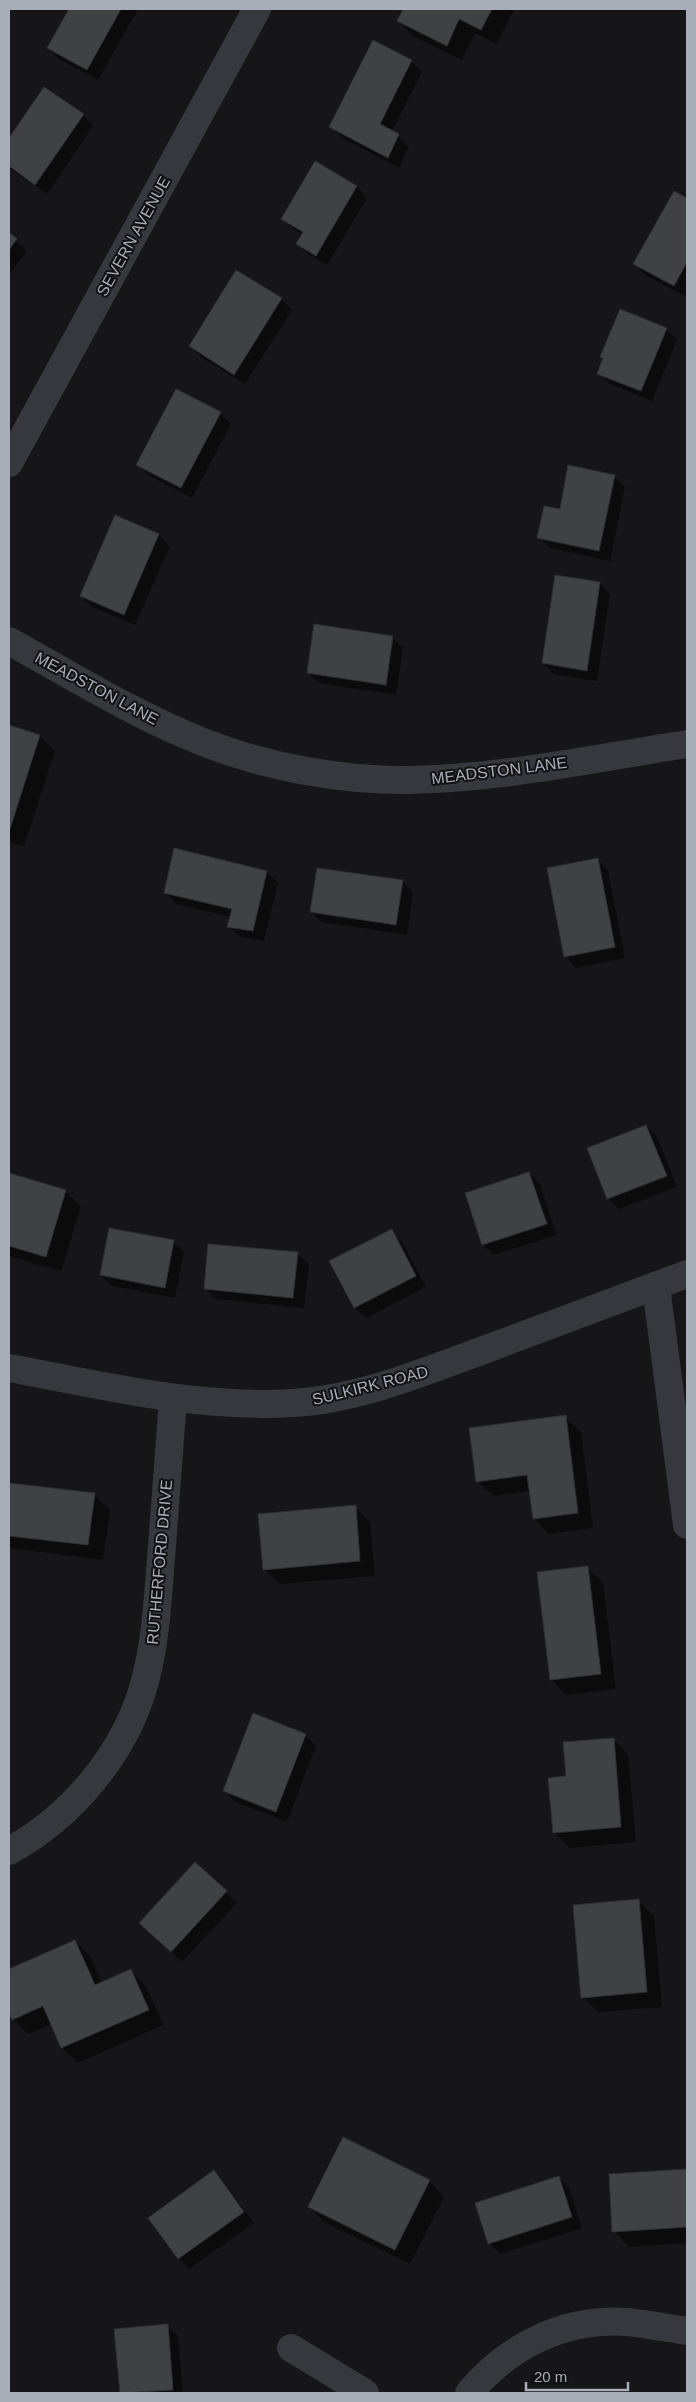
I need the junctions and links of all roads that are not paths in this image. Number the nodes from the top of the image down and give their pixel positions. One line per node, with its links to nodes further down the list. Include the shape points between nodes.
1 (257, 9): 2 (street, SEVERN AVENUE)
2 (9, 463)
3 (9, 641): 4 (street, MEADSTON LANE, via 148,718 204,742 265,761 330,775 406,780 482,775)
4 (687, 744)
5 (687, 1274): 6 (street, SULKIRK ROAD)
6 (656, 1286): 8 (street, SULKIRK ROAD, via 404,1380 335,1397 285,1403 222,1403); 9 (street)
7 (9, 1368): 8 (street, SULKIRK ROAD)
8 (173, 1398): 10 (street, RUTHERFORD DRIVE, via 156,1631 137,1706 113,1752 87,1787 32,1837)
9 (687, 1525)
10 (9, 1850)
11 (687, 2331): 14 (street, via 627,2322 560,2329 519,2348 500,2361)
12 (291, 2348): 13 (street)
13 (365, 2393)
14 (469, 2393)

